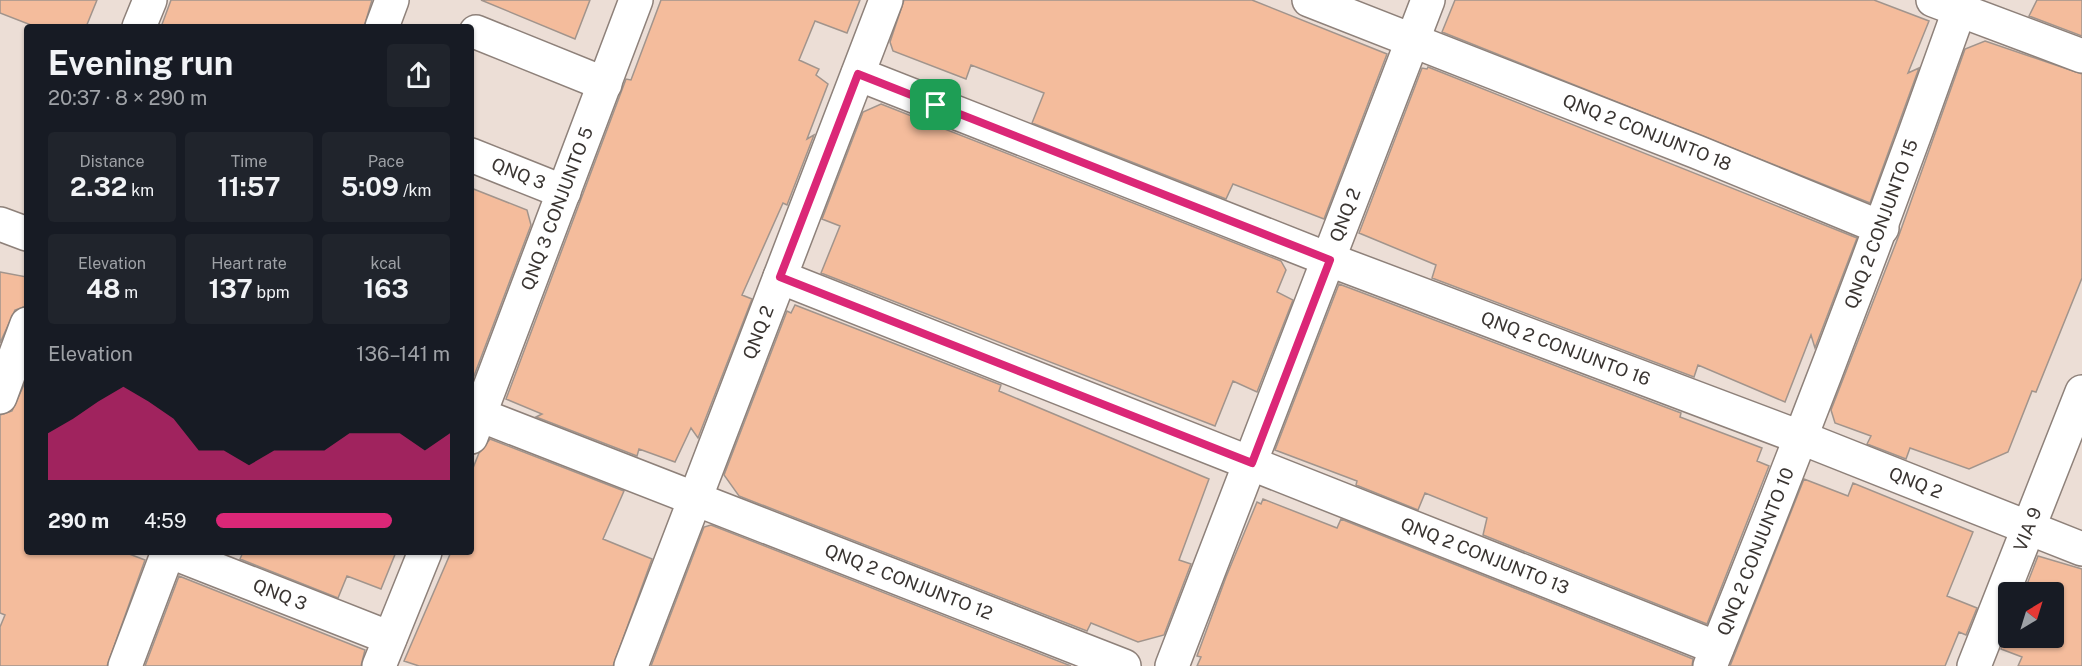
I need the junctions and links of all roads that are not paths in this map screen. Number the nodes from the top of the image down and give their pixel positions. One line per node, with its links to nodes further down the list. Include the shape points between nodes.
1 (150, 0): 8 (street)
2 (392, 0): 9 (street)
3 (636, 0): 14 (street, QNQ 3 CONJUNTO 5)
4 (885, 0): 13 (street, QNQ 2)
5 (1309, 0): 11 (street, QNQ 2 CONJUNTO 18)
6 (1428, 0): 11 (street, QNQ 2)
7 (1946, 5): 12 (street); 18 (street, QNQ 2 CONJUNTO 15)
8 (140, 24)
9 (383, 24)
10 (476, 32): 14 (street)
11 (1412, 40): 18 (street, QNQ 2 CONJUNTO 18); 20 (street, QNQ 2)
12 (2082, 56)
13 (858, 74): 20 (street, QNQ 2 CONJUNTO 16); 21 (street, QNQ 2)
14 (605, 84): 16 (street, QNQ 3 CONJUNTO 5)
15 (474, 157): 16 (street, QNQ 3)
16 (564, 192): 25 (street, QNQ 3 CONJUNTO 5)
17 (0, 224): 19 (street)
18 (1882, 228): 26 (street, QNQ 2 CONJUNTO 15)
19 (24, 233)
20 (1330, 260): 26 (street, QNQ 2 CONJUNTO 16); 27 (street, QNQ 2)
21 (780, 277): 27 (street, QNQ 2 CONJUNTO 13); 28 (street, QNQ 2)
22 (24, 332): 24 (street)
23 (2082, 392): 29 (street, VIA 9)
24 (0, 397)
25 (475, 426): 28 (street)
26 (1802, 438): 29 (street, QNQ 2); 35 (street, QNQ 2 CONJUNTO 10)
27 (1252, 463): 35 (street, QNQ 2 CONJUNTO 13); 39 (street, QNQ 2)
28 (696, 498): 37 (street, QNQ 2); 38 (street, QNQ 2 CONJUNTO 12)
29 (2028, 528): 30 (street, QNQ 2); 40 (street, VIA 9)
30 (2082, 549)
31 (168, 555): 36 (street)
32 (175, 555): 34 (street, QNQ 3)
33 (424, 555): 34 (street)
34 (384, 652)
35 (1713, 657)
36 (125, 666)
37 (631, 666)
38 (1124, 666)
39 (1172, 666)
40 (1974, 666)

